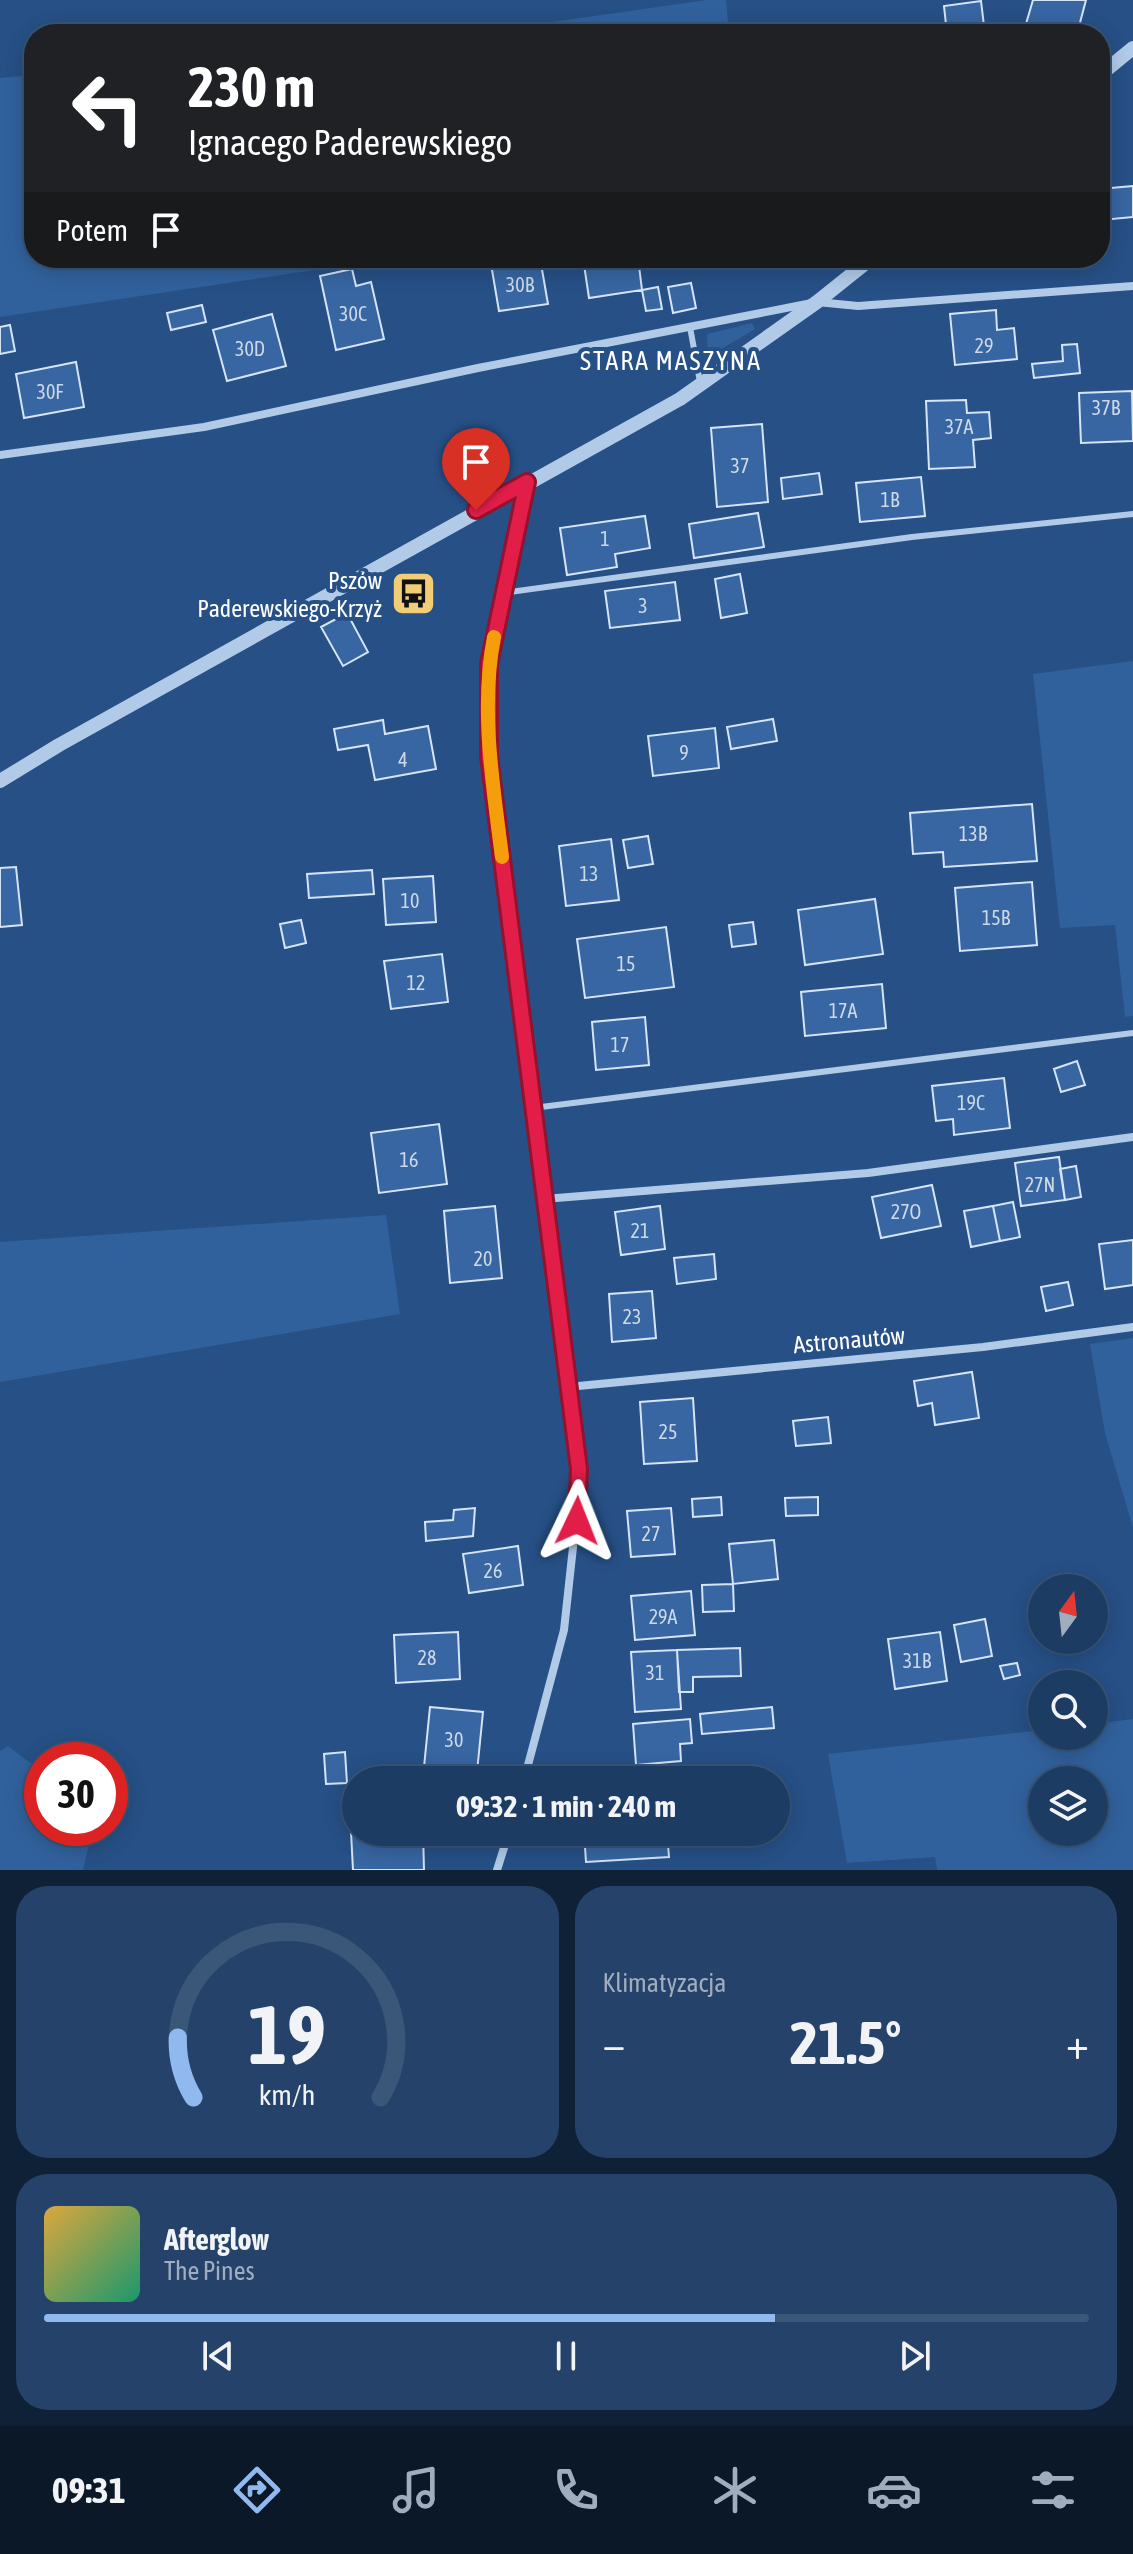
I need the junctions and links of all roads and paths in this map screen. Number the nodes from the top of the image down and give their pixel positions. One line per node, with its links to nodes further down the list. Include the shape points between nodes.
1 (1133, 48): 2 (street)
2 (1110, 67)
3 (860, 268): 5 (street)
4 (1133, 286): 5 (street, via 871,305)
5 (817, 302): 6 (street); 7 (street)
6 (690, 327): 7 (lane); 8 (street, via 204,427)
7 (701, 385): 9 (street)
8 (0, 455)
9 (527, 482): 11 (street); 12 (street)
10 (1133, 514): 11 (lane, via 912,537)
11 (503, 593): 14 (street, via 489,664 489,756)
12 (0, 781)
13 (1133, 1033): 14 (lane)
14 (533, 1108): 16 (street)
15 (1133, 1137): 16 (street, via 868,1173)
16 (544, 1199): 18 (street)
17 (1133, 1327): 18 (street, Astronautów, via 983,1347)
18 (568, 1387): 19 (street, via 579,1469 575,1550 564,1630)
19 (528, 1766)
20 (505, 1846): 21 (street)
21 (497, 1870)

